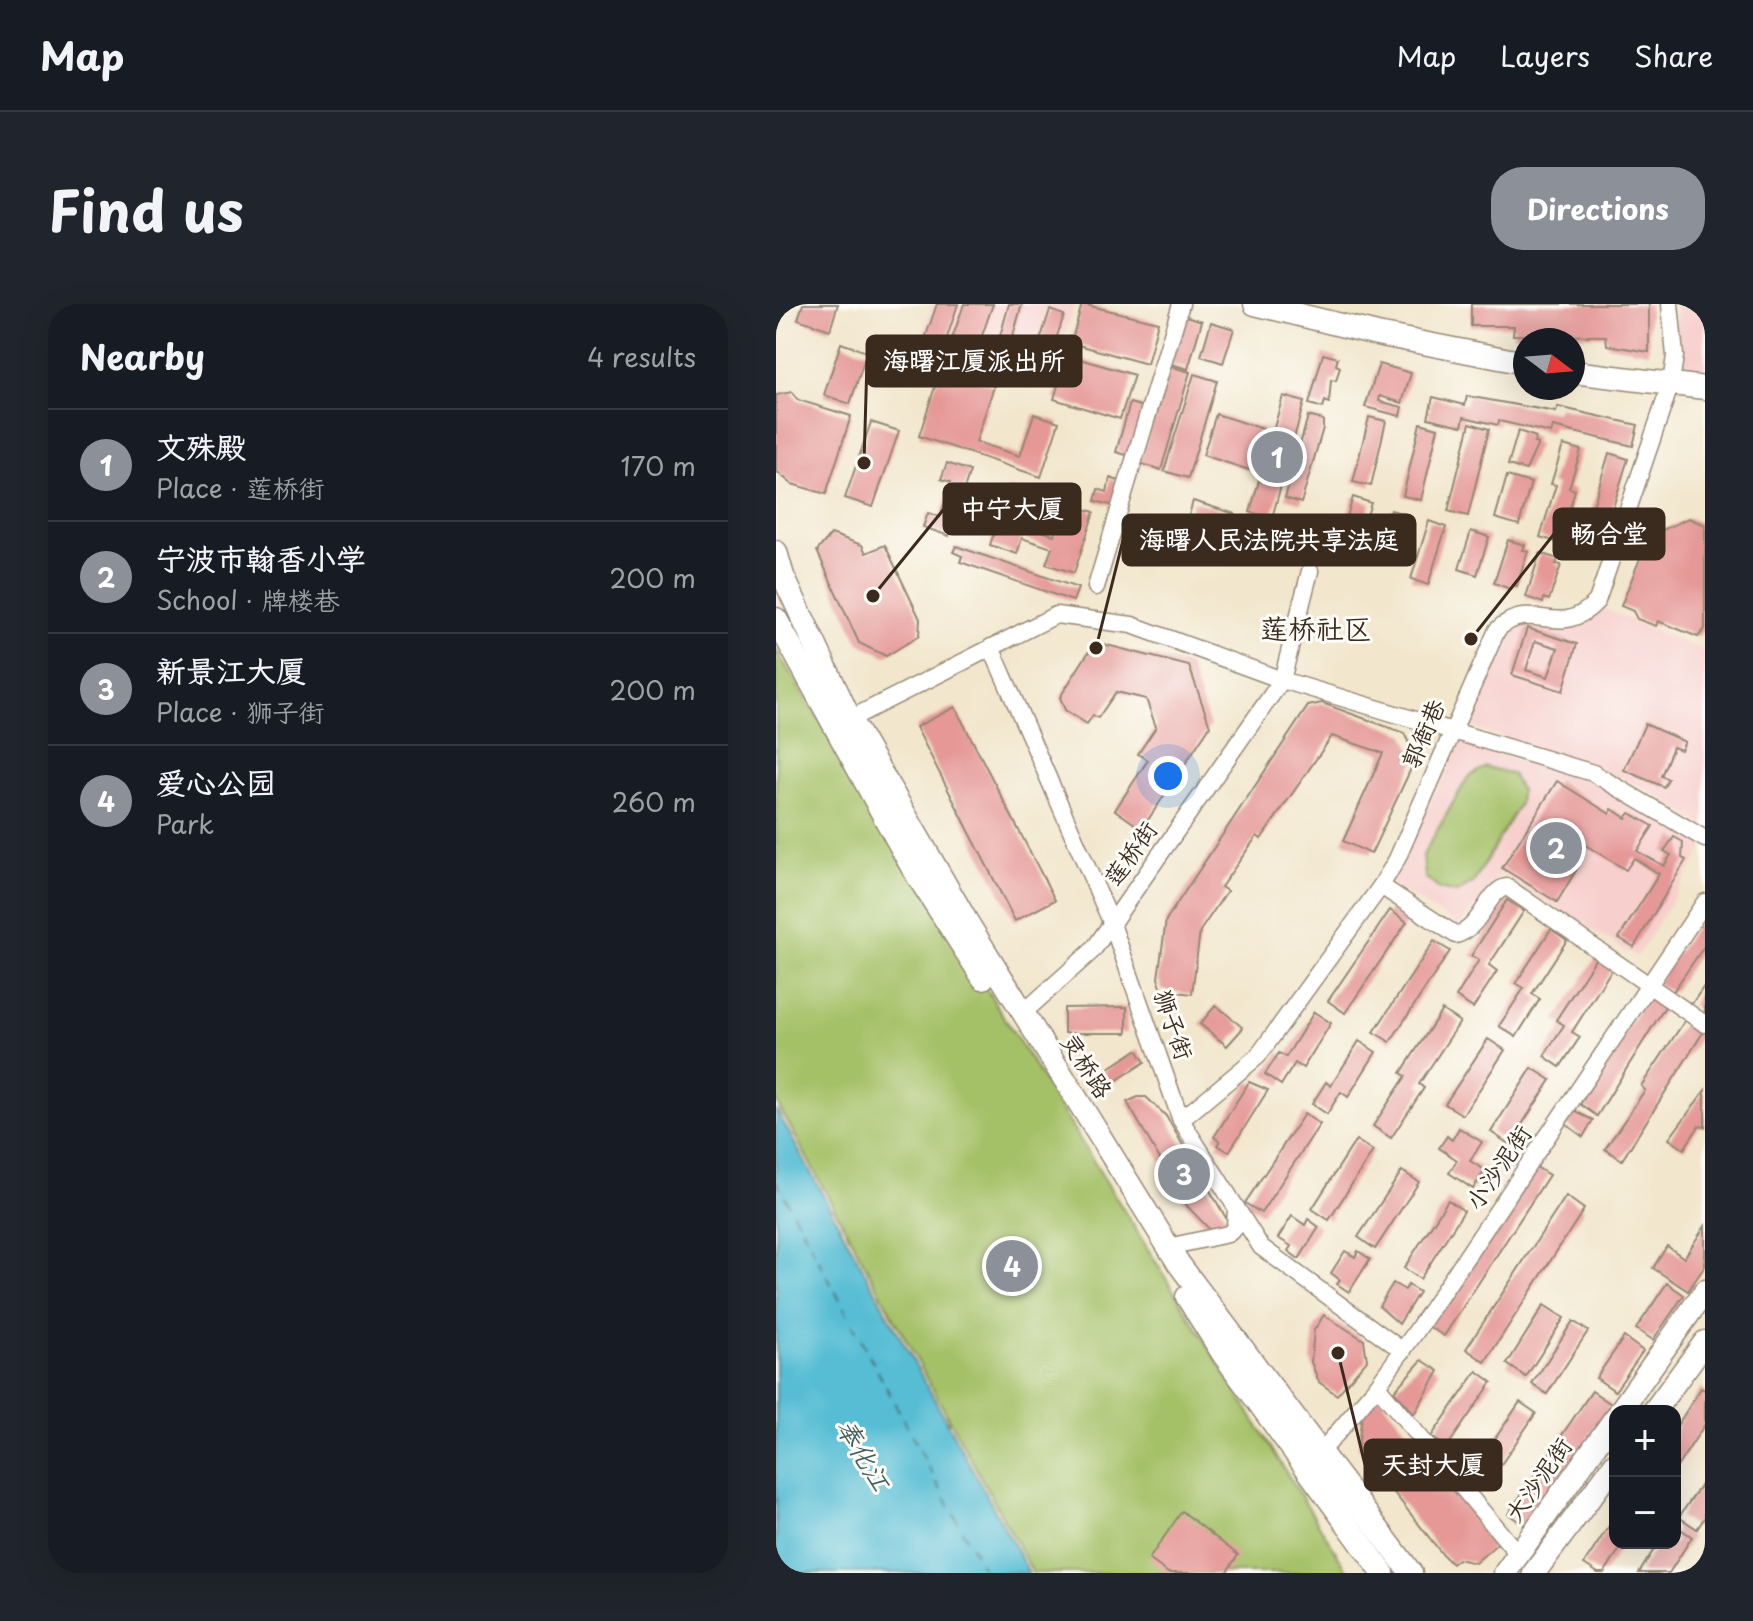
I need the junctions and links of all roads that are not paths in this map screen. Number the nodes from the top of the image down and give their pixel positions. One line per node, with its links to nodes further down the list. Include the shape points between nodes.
1 (1181, 304): 9 (street)
2 (1255, 304): 4 (main road)
3 (1670, 304): 6 (street, 郭衙巷, via 1675,356)
4 (1513, 361)
5 (1585, 374): 6 (main road)
6 (1693, 388): 14 (street, 郭衙巷, via 1597,601 1583,616 1562,622 1524,616 1503,625 1491,639)
7 (776, 552): 13 (main road, 灵桥路)
8 (1310, 571): 12 (street, 莲桥街)
9 (1096, 587)
10 (776, 619): 36 (main road, 灵桥路, via 913,869 1223,1354)
11 (991, 647): 12 (street, via 1056,615 1132,625); 13 (street); 18 (street, 狮子街)
12 (1282, 680): 14 (street); 18 (street, 莲桥街)
13 (850, 719): 20 (main road, 灵桥路)
14 (1452, 731): 15 (street, via 1593,773); 16 (street, 郭衙巷)
15 (1705, 839)
16 (1381, 886): 19 (street, via 1456,935 1478,922 1496,893 1507,887); 22 (street, 郭衙巷, via 1258,1056)
17 (1705, 902): 19 (street, 小沙泥街)
18 (1112, 924): 20 (street, 莲桥街, via 1070,974); 22 (street, 狮子街)
19 (1649, 986): 21 (street); 27 (street, 小沙泥街)
20 (1022, 1014): 24 (main road, 灵桥路)
21 (1705, 1024)
22 (1181, 1120): 23 (street, 狮子街)
23 (1236, 1207): 24 (street, via 1235,1228 1228,1234); 27 (street, 狮子街, via 1261,1247)
24 (1168, 1247): 32 (main road, 灵桥路)
25 (1705, 1291): 29 (main road)
26 (1704, 1346): 30 (main road)
27 (1403, 1351): 28 (street, 小沙泥街)
28 (1377, 1386): 32 (street, 小沙泥街); 34 (street)
29 (1624, 1405)
30 (1659, 1405)
31 (1609, 1426): 34 (main road, 大沙泥街)
32 (1321, 1452): 37 (main road, 灵桥路)
33 (1609, 1473): 35 (main road, 大沙泥街)
34 (1518, 1554): 38 (main road, 大沙泥街)
35 (1544, 1568)
36 (1383, 1573)
37 (1411, 1573)
38 (1505, 1573)

